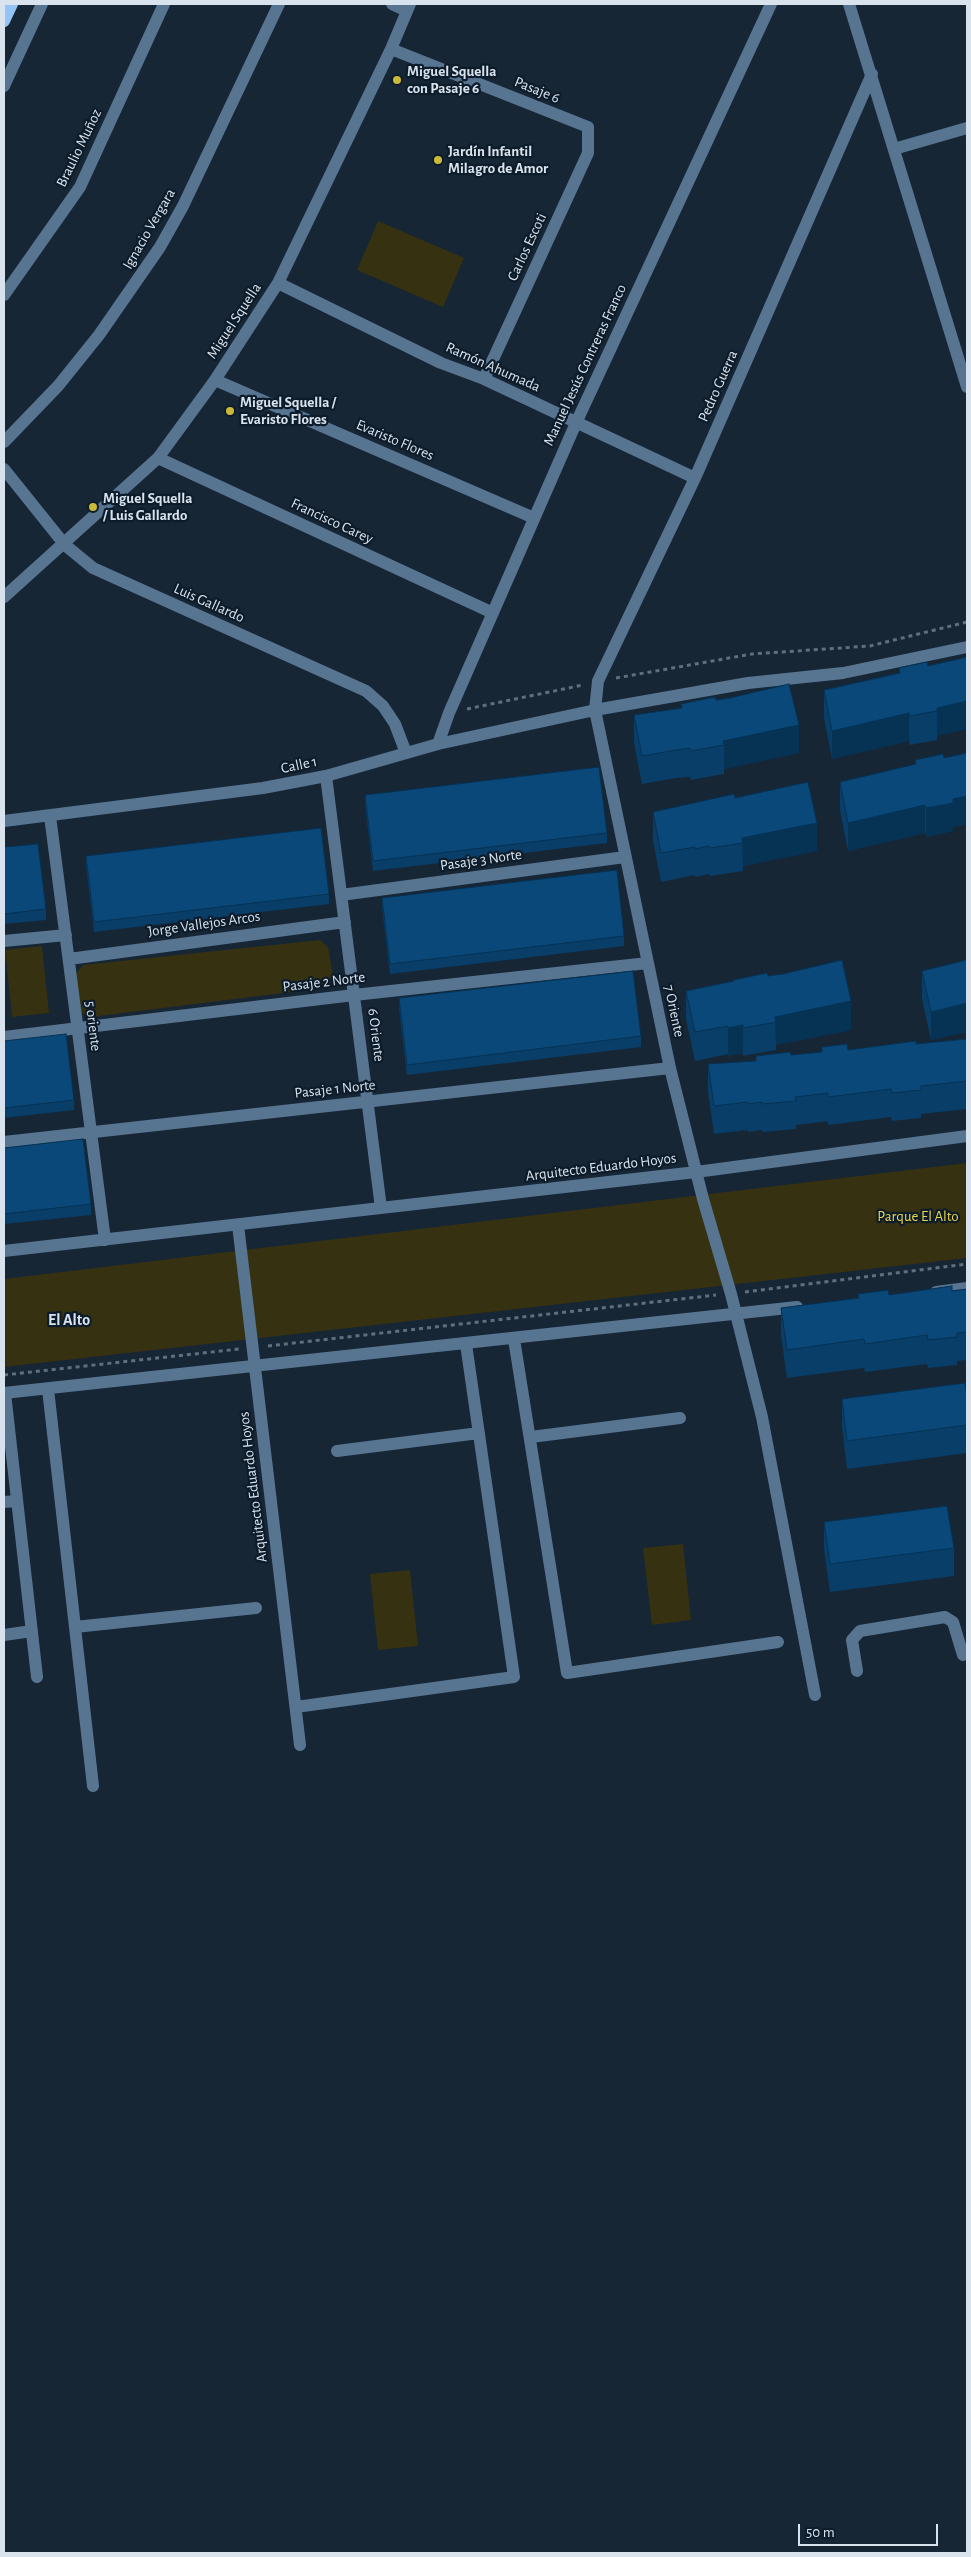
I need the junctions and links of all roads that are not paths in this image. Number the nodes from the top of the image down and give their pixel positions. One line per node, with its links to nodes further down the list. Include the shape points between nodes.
1 (12, 4): 10 (main road)
2 (42, 4): 13 (street)
3 (164, 4): 18 (street, Braulio Muñoz, via 80,187)
4 (279, 4): 23 (street, Ignacio Vergara, via 187,198 160,247 99,335 58,386)
5 (392, 4): 9 (street)
6 (422, 4): 9 (street)
7 (771, 4): 22 (street, Manuel Jesús Contreras Franco)
8 (849, 4): 12 (street)
9 (408, 7): 11 (street, Miguel Squella)
10 (4, 21)
11 (391, 49): 14 (street, Pasaje 6); 17 (street, Miguel Squella)
12 (872, 74): 16 (street); 26 (street, Pedro Guerra)
13 (4, 86)
14 (588, 127): 19 (street, Carlos Escoti, via 588,153)
15 (967, 128): 16 (street)
16 (894, 150): 21 (street)
17 (278, 283): 19 (street, Ramón Ahumada, via 441,363); 20 (street, Miguel Squella)
18 (4, 295)
19 (484, 379): 22 (street, Ramón Ahumada)
20 (215, 380): 24 (street, Miguel Squella); 27 (street, Evaristo Flores)
21 (967, 387)
22 (576, 423): 26 (street, Ramón Ahumada); 27 (street, Manuel Jesús Contreras Franco)
23 (4, 442)
24 (158, 458): 28 (street, Miguel Squella); 30 (street, Francisco Carey)
25 (4, 469): 28 (street, Luis Gallardo)
26 (696, 478): 32 (street, Pedro Guerra, via 598,682)
27 (534, 518): 30 (street, Manuel Jesús Contreras Franco)
28 (65, 545): 29 (street, Miguel Squella); 34 (street, Luis Gallardo, via 93,568 366,691 383,706 395,724)
29 (4, 597)
30 (493, 613): 33 (street, Manuel Jesús Contreras Franco)
31 (967, 646): 32 (street, Calle 1, via 843,672 748,683)
32 (595, 710): 33 (street, Calle 1); 38 (street, 7 Oriente)
33 (438, 744): 34 (street, Calle 1)
34 (406, 753): 35 (street, Calle 1)
35 (326, 776): 36 (street, Calle 1, via 263,788); 39 (street, 6 Oriente)
36 (50, 816): 37 (street, Calle 1); 41 (street, 5 oriente)
37 (4, 821)
38 (625, 857): 39 (street, Pasaje 3 Norte); 44 (street, 7 Oriente)
39 (342, 895): 40 (street, 6 Oriente)
40 (345, 922): 43 (street, Jorge Vallejos Arcos); 45 (street, 6 Oriente)
41 (66, 935): 42 (street); 43 (street, 5 oriente)
42 (4, 941)
43 (68, 959): 46 (street, 5 oriente)
44 (648, 963): 45 (street, Pasaje 2 Norte); 48 (street, 7 Oriente)
45 (354, 995): 46 (street, Pasaje 2 Norte); 49 (street, 6 Oriente)
46 (77, 1029): 47 (street, Pasaje 2 Norte); 50 (street, 5 oriente)
47 (4, 1038)
48 (670, 1068): 49 (street, Pasaje 1 Norte); 53 (street, 7 Oriente)
49 (368, 1102): 50 (street, Pasaje 1 Norte); 54 (street, 6 Oriente)
50 (91, 1132): 52 (street, Pasaje 1 Norte); 56 (street, 5 oriente)
51 (967, 1136): 53 (street, Arquitecto Eduardo Hoyos)
52 (4, 1142)
53 (696, 1172): 54 (street, Arquitecto Eduardo Hoyos); 61 (street, 7 Oriente)
54 (381, 1208): 55 (street, Arquitecto Eduardo Hoyos)
55 (238, 1225): 56 (street, Arquitecto Eduardo Hoyos); 64 (street, Arquitecto Eduardo Hoyos)
56 (104, 1240): 57 (street, Arquitecto Eduardo Hoyos)
57 (4, 1251)
58 (967, 1288): 59 (street)
59 (919, 1294)
60 (813, 1305): 61 (street)
61 (736, 1314): 62 (street); 81 (street, 7 Oriente, via 762,1417)
62 (514, 1339): 63 (street); 69 (street)
63 (466, 1344): 64 (street); 68 (street)
64 (255, 1366): 65 (street); 82 (street, Arquitecto Eduardo Hoyos)
65 (48, 1389): 66 (street); 74 (street)
66 (5, 1393): 71 (street)
67 (680, 1418): 69 (street)
68 (479, 1433): 70 (street); 82 (street, via 514,1676)
69 (531, 1437): 77 (street, via 567,1673)
70 (337, 1451)
71 (17, 1501): 72 (street); 75 (street)
72 (4, 1502)
73 (256, 1608): 74 (street)
74 (75, 1627): 84 (street)
75 (32, 1631): 76 (street); 80 (street)
76 (4, 1635)
77 (778, 1642)
78 (963, 1655): 79 (street, via 953,1622 945,1618 860,1631 852,1640)
79 (857, 1671)
80 (37, 1677)
81 (815, 1695)
82 (296, 1707): 83 (street, Arquitecto Eduardo Hoyos)
83 (300, 1745)
84 (93, 1786)

